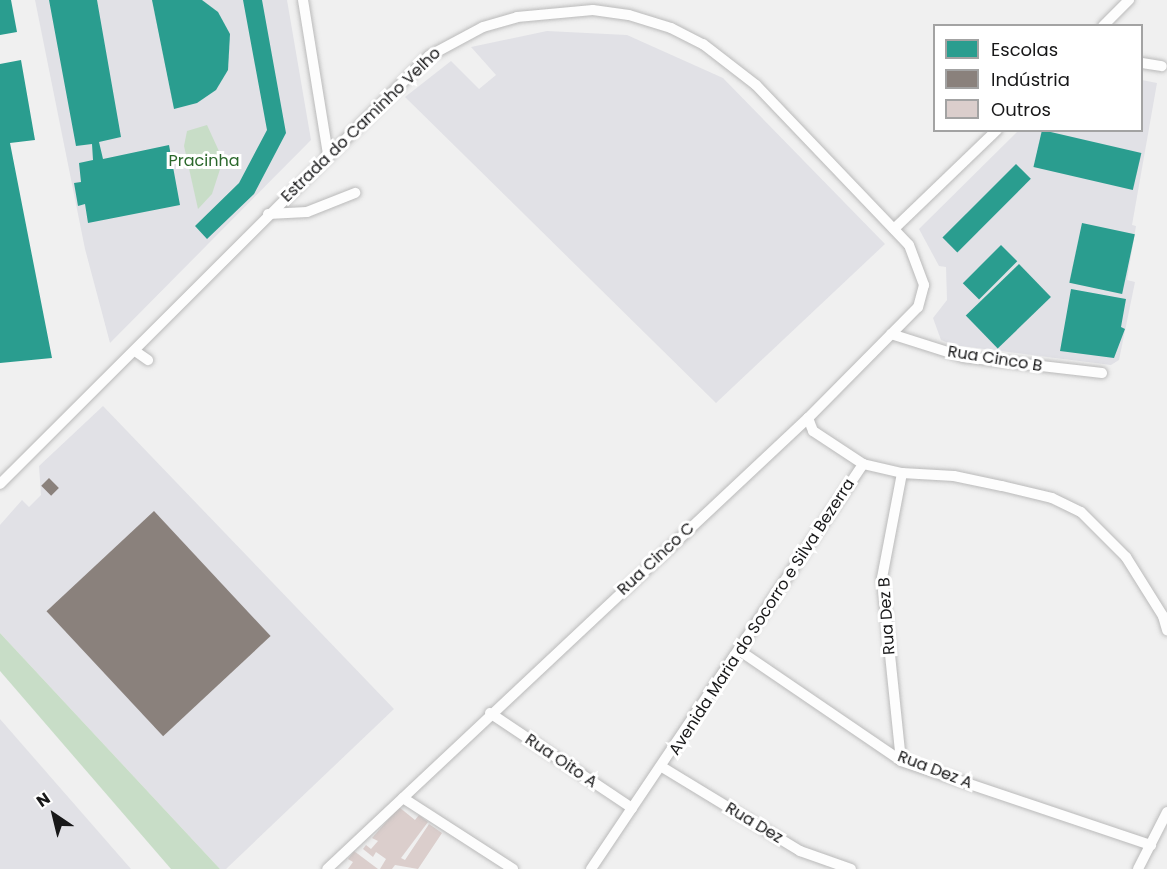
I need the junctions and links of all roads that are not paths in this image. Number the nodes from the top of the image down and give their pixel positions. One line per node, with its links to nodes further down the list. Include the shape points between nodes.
1 (303, 0): 7 (street)
2 (1130, 0): 3 (street)
3 (1105, 24)
4 (1143, 63): 5 (street)
5 (1162, 66)
6 (995, 132): 10 (street)
7 (328, 154): 9 (street, Estrada do Caminho Velho); 10 (street, Estrada do Caminho Velho, via 429,57 451,42 517,17 593,10 629,15 670,28 732,64)
8 (356, 193): 9 (street, via 307,212)
9 (268, 214): 12 (street, Estrada do Caminho Velho)
10 (894, 229): 11 (street, Rua Cinco C, via 918,262 924,297)
11 (891, 334): 14 (street, Rua Cinco B, via 963,357); 15 (street, Rua Cinco C)
12 (135, 351): 13 (street); 18 (street, Estrada do Caminho Velho)
13 (148, 360)
14 (1102, 373)
15 (808, 418): 16 (street, via 813,431); 21 (street, Rua Cinco C)
16 (863, 464): 17 (street, Avenida Maria do Socorro e Silva Bezerra); 20 (street, Avenida Maria do Socorro e Silva Bezerra)
17 (902, 473): 19 (street, Avenida Maria do Socorro e Silva Bezerra, via 954,476 1002,486 1052,498 1081,513 1126,557 1163,616); 22 (street, Rua Dez B, via 882,578)
18 (0, 484)
19 (1167, 630)
20 (740, 651): 22 (street, Rua Dez A); 23 (street, Avenida Maria do Socorro e Silva Bezerra)
21 (490, 714): 24 (street, Rua Cinco C); 25 (street, Rua Oito A)
22 (901, 761): 27 (street, Rua Dez A)
23 (662, 767): 25 (street, Avenida Maria do Socorro e Silva Bezerra); 31 (street, Rua Dez, via 800,851)
24 (403, 798): 29 (street, Rua Cinco C); 30 (street)
25 (632, 808): 28 (street, Avenida Maria do Socorro e Silva Bezerra)
26 (1167, 812): 27 (street)
27 (1151, 845): 32 (street)
28 (595, 868)
29 (327, 869)
30 (513, 869)
31 (851, 869)
32 (1138, 869)

